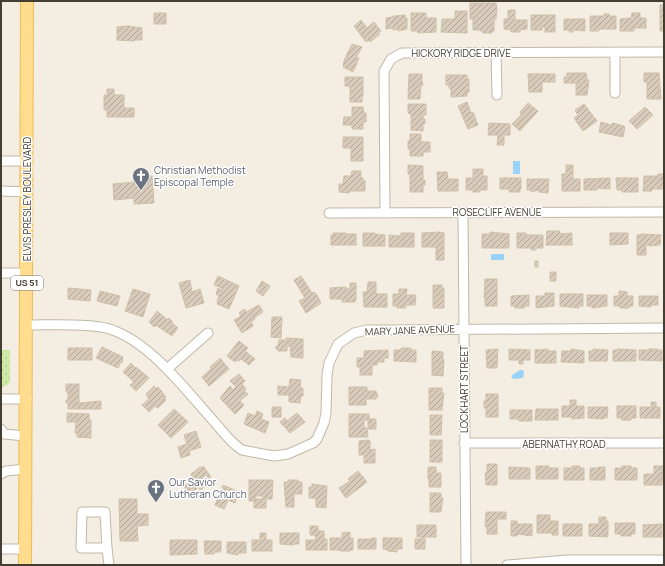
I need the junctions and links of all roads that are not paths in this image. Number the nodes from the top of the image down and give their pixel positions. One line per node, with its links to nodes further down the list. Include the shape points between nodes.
1 (27, 1): 8 (main road, ELVIS PRESLEY BOULEVARD / US 51)
2 (615, 52): 3 (street, HICKORY RIDGE DRIVE); 4 (street, HICKORY RIDGE DRIVE); 5 (street)
3 (664, 52)
4 (496, 53): 6 (street); 12 (street, HICKORY RIDGE DRIVE, via 402,53 391,59 384,71)
5 (615, 93)
6 (497, 95)
7 (1, 161): 8 (street)
8 (27, 161): 10 (main road, ELVIS PRESLEY BOULEVARD / US 51)
9 (1, 191): 10 (street)
10 (27, 192): 16 (main road, ELVIS PRESLEY BOULEVARD / US 51)
11 (330, 212): 12 (street, ROSECLIFF AVENUE)
12 (385, 212): 13 (street, ROSECLIFF AVENUE)
13 (463, 212): 14 (street, ROSECLIFF AVENUE); 19 (street, LOCKHART STREET)
14 (664, 212)
15 (1, 273): 16 (street)
16 (27, 273): 17 (main road, ELVIS PRESLEY BOULEVARD / US 51)
17 (27, 325): 21 (street, MARY JANE AVENUE, via 106,328 142,346); 23 (main road, ELVIS PRESLEY BOULEVARD / US 51)
18 (664, 328): 19 (street, MARY JANE AVENUE)
19 (464, 329): 21 (street, MARY JANE AVENUE, via 367,330 344,339 338,344 329,363 326,413 317,440 288,454 274,456 238,447); 26 (street, LOCKHART STREET)
20 (208, 333): 21 (street)
21 (167, 369)
22 (1, 399): 23 (street)
23 (27, 399): 25 (main road, ELVIS PRESLEY BOULEVARD / US 51)
24 (1, 429): 25 (street, via 4,434)
25 (26, 436): 28 (main road, ELVIS PRESLEY BOULEVARD / US 51)
26 (464, 443): 27 (street, ABERNATHY ROAD); 36 (street, LOCKHART STREET)
27 (664, 443)
28 (26, 469): 29 (street); 32 (main road, ELVIS PRESLEY BOULEVARD / US 51)
29 (1, 474)
30 (107, 548): 30 (street, via 81,548 82,512 105,512); 35 (street)
31 (1, 549): 32 (street)
32 (25, 549): 34 (main road, ELVIS PRESLEY BOULEVARD / US 51)
33 (664, 560): 37 (street, via 567,560)
34 (25, 565)
35 (109, 565)
36 (466, 565)
37 (507, 565)

